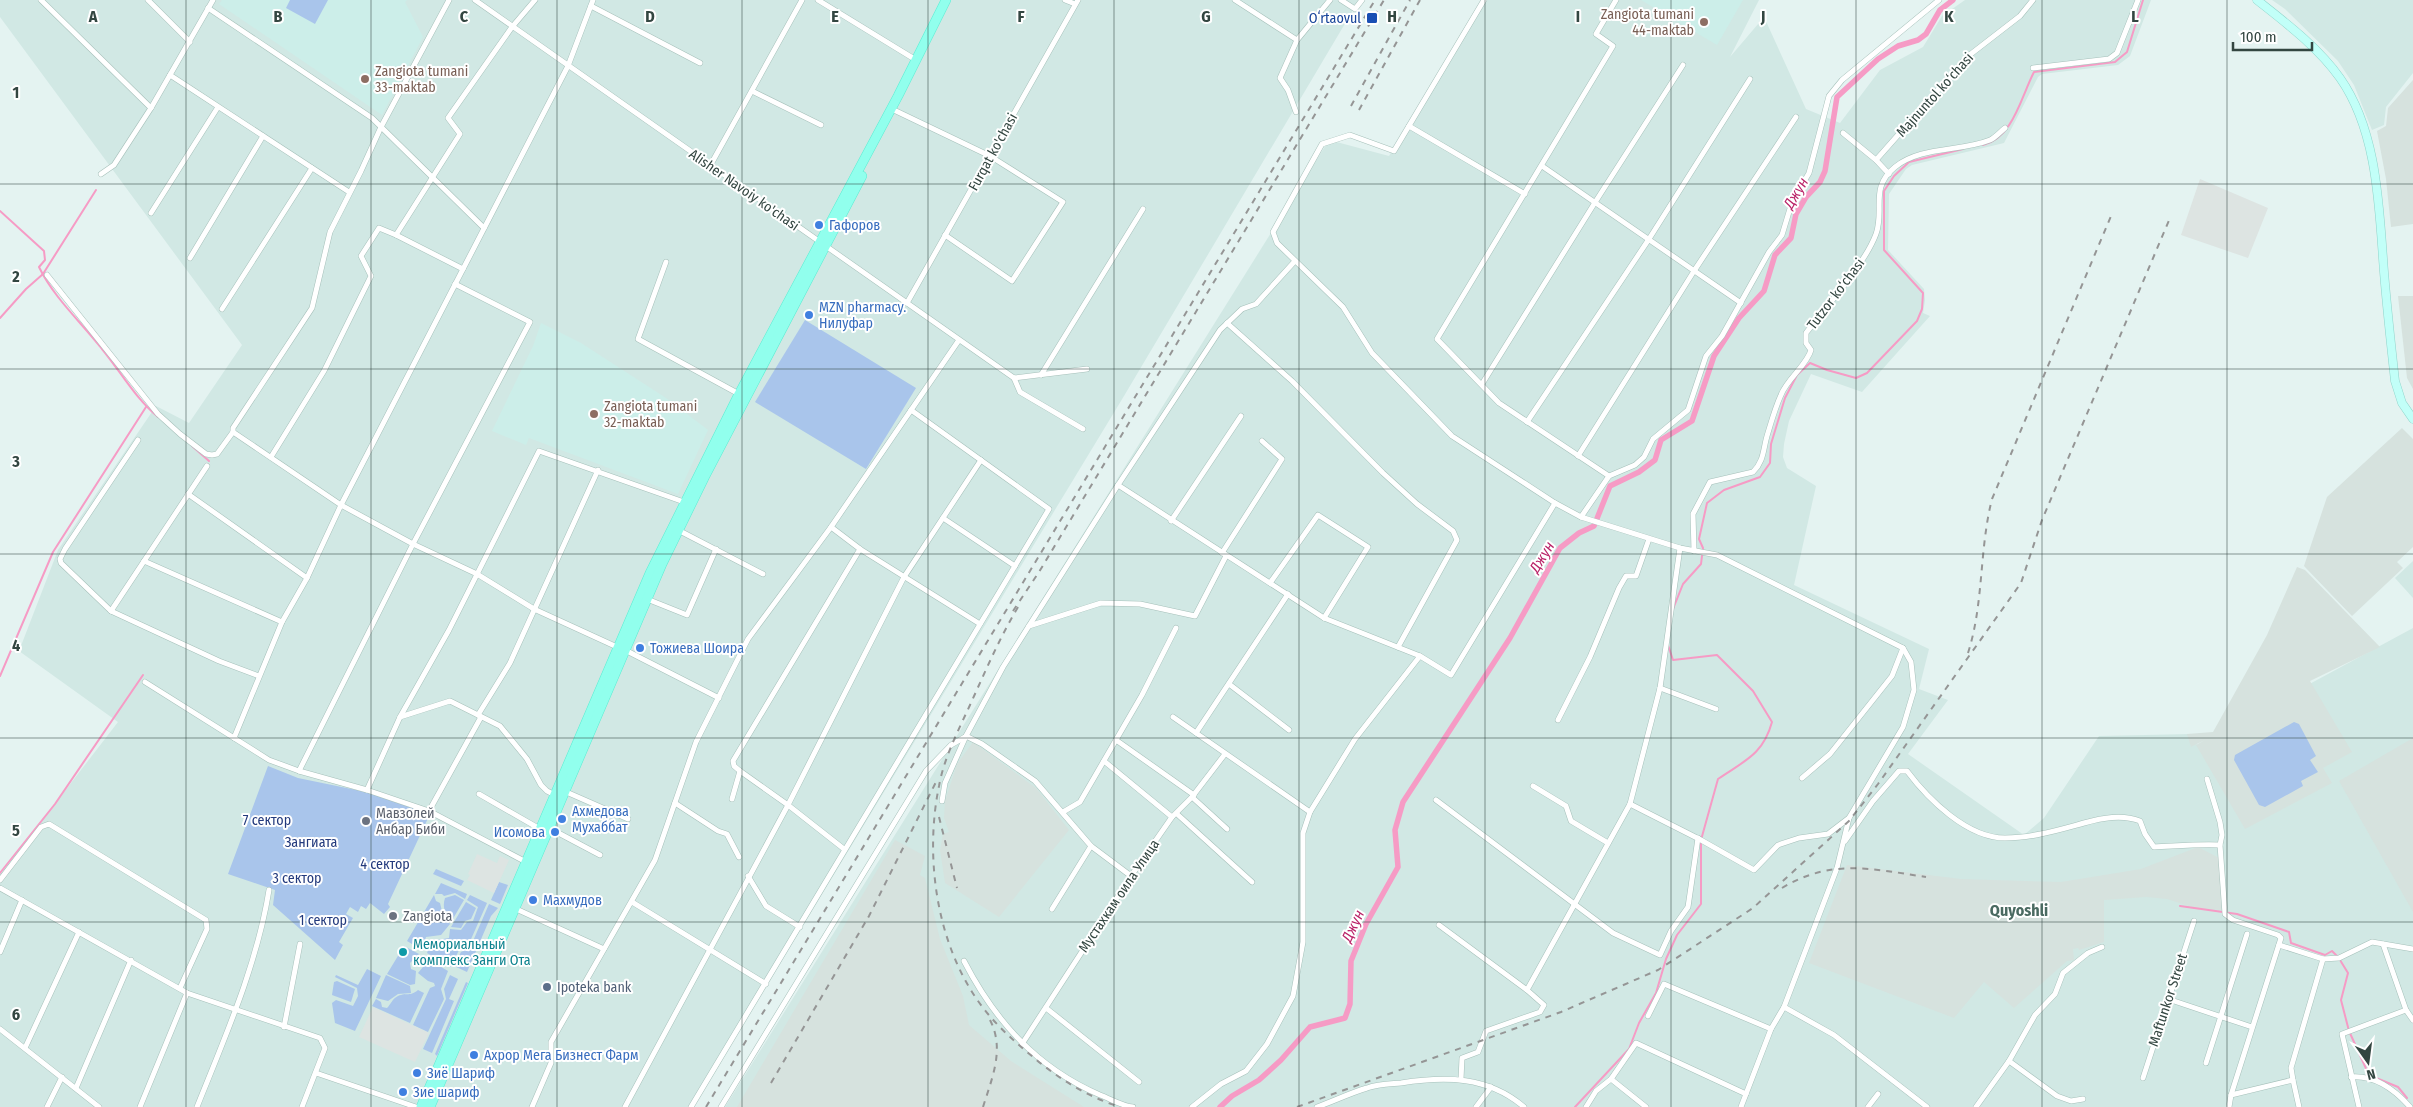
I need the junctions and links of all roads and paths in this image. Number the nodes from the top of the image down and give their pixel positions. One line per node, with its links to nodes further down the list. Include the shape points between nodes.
1 (41, 0): 37 (street)
2 (148, 0): 27 (street)
3 (213, 0): 24 (street)
4 (448, 0): 43 (street)
5 (475, 0): 25 (street, Alisher Navoiy ko'chasi)
6 (535, 0): 25 (street)
7 (802, 0): 35 (street)
8 (818, 0): 28 (street)
9 (946, 0): 28 (main road)
10 (952, 0): 38 (main road)
11 (1065, 0): 22 (street)
12 (1235, 0): 26 (street)
13 (1330, 0): 26 (street)
14 (1341, 0): 15 (street, via 1355,10)
15 (1362, 0)
16 (1484, 0): 42 (street)
17 (1616, 0): 50 (street, via 1596,34 1614,46)
18 (1938, 0): 73 (street, via 1842,80 1829,96 1809,174 1792,202 1782,236 1769,252)
19 (2033, 0): 48 (street, Majnuntol ko‘chasi, via 2020,16 1967,57)
20 (2138, 0): 32 (street, via 2117,53 2109,60)
21 (2257, 0): 84 (main road, via 2327,61 2347,89 2358,113 2378,196 2395,382 2402,403)
22 (1077, 2): 47 (street, Furqat ko'chasi)
23 (592, 3): 29 (street); 31 (street)
24 (208, 8): 27 (street); 43 (street)
25 (512, 27): 31 (street, Alisher Navoiy ko'chasi); 54 (street, via 448,118 460,134)
26 (1297, 40): 39 (street, via 1280,78)
27 (190, 42): 33 (street)
28 (916, 60): 64 (main road)
29 (700, 63)
30 (1683, 65): 57 (street)
31 (568, 66): 49 (street, Alisher Navoiy ko'chasi); 60 (street)
32 (2033, 68)
33 (170, 76): 36 (street); 37 (street)
34 (1750, 79): 63 (street)
35 (752, 91): 41 (street); 49 (street)
36 (218, 107): 46 (street); 59 (street)
37 (151, 108): 52 (street, via 114,165)
38 (896, 111): 47 (street); 64 (main road)
39 (1296, 112)
40 (1796, 116): 69 (street)
41 (821, 125)
42 (1409, 126): 56 (street); 66 (street, via 1394,151 1350,135 1322,144 1273,232 1277,243)
43 (381, 127): 54 (street); 55 (street)
44 (2005, 128): 53 (street, via 1991,140 1920,156 1896,166)
45 (1843, 133): 48 (street)
46 (263, 136): 51 (street); 65 (street)
47 (990, 156): 62 (street, Furqat ko'chasi); 62 (street, via 1063,202 1012,281)
48 (1876, 160): 53 (street)
49 (710, 166): 64 (street, Alisher Navoiy ko'chasi)
50 (1542, 166): 56 (street); 57 (street)
51 (312, 168): 55 (street); 74 (street)
52 (101, 174)
53 (1889, 174): 111 (street, Tutzor ko‘chasi, via 1881,186 1877,232 1870,248 1806,333 1806,343 1811,350 1809,356 1781,393 1763,458 1753,472 1710,482 1693,514)
54 (432, 178): 60 (street); 61 (street)
55 (349, 192): 87 (street, via 330,232 312,308)
56 (1525, 194): 80 (street, via 1437,339)
57 (1594, 204): 63 (street); 80 (street)
58 (1143, 209): 78 (street)
59 (151, 213)
60 (484, 228): 68 (street)
61 (396, 235): 68 (street); 91 (street, via 379,228 360,256 371,276 324,370)
62 (945, 235): 72 (street, Furqat ko'chasi)
63 (1649, 239): 69 (street); 85 (street)
64 (822, 245): 72 (street, Alisher Navoiy ko'chasi); 81 (main road); 105 (main road)
65 (190, 258)
66 (1295, 261): 75 (street, via 1256,304 1242,309); 99 (street, via 1343,307 1372,352 1452,436)
67 (666, 262): 81 (street, via 638,339)
68 (463, 268): 71 (street)
69 (1694, 272): 73 (street); 90 (street)
70 (47, 275): 87 (street, via 158,414 180,434 212,455 217,454)
71 (455, 284): 100 (street); 107 (street, via 530,322)
72 (907, 303): 76 (street, Alisher Navoiy ko'chasi)
73 (1741, 303): 95 (street, via 1706,356 1688,410 1653,439 1644,457 1635,465)
74 (222, 309)
75 (1227, 323): 96 (street); 129 (street, via 1292,381 1383,473 1454,531 1457,540)
76 (959, 340): 79 (street, Alisher Navoiy ko'chasi); 82 (street)
77 (1087, 369): 78 (street)
78 (1041, 375): 79 (street)
79 (1014, 378): 86 (street, Alisher Navoiy ko'chasi, via 1020,392)
80 (1482, 384): 85 (street, via 1499,403)
81 (739, 394): 98 (main road)
82 (911, 410): 92 (street); 104 (street)
83 (1241, 416): 103 (street)
84 (2413, 419)
85 (1526, 422): 90 (street)
86 (1083, 429)
87 (233, 432): 91 (street)
88 (138, 440): 123 (street, via 60,559)
89 (1262, 441): 112 (street, via 1282,458)
90 (1578, 456): 95 (street)
91 (272, 457): 100 (street)
92 (981, 460): 102 (street); 114 (street, via 1049,509)
93 (207, 466): 97 (street)
94 (598, 470): 98 (street); 115 (street, via 539,451); 122 (street)
95 (1609, 476): 101 (street)
96 (1118, 485): 103 (street); 127 (street)
97 (188, 494): 113 (street); 118 (street)
98 (684, 502): 131 (main road)
99 (1555, 503): 101 (street); 132 (street, via 1451,675)
100 (341, 505): 107 (street); 118 (street)
101 (1581, 517): 106 (street)
102 (943, 518): 114 (street); 117 (street)
103 (1172, 521): 112 (street)
104 (831, 527): 110 (street); 137 (street, via 748,639)
105 (678, 530): 109 (street); 121 (main road)
106 (1649, 539): 108 (street); 142 (street, via 1636,576 1626,576 1619,588 1590,657)
107 (413, 544): 115 (street); 150 (street)
108 (1680, 548): 111 (street); 136 (street)
109 (716, 549): 116 (street, via 723,556); 121 (street, via 687,615)
110 (860, 549): 117 (street); 151 (street, via 734,758 734,766)
111 (1694, 551): 130 (street, via 1717,555)
112 (1224, 554): 119 (street); 127 (street, via 1195,616 1140,604 1101,603)
113 (144, 561): 123 (street); 125 (street)
114 (1015, 566): 126 (street)
115 (477, 574): 122 (street); 140 (street)
116 (762, 574)
117 (904, 577): 126 (street); 165 (street)
118 (307, 578): 125 (street)
119 (1270, 583): 120 (street); 124 (street, via 1318,515 1368,547)
120 (1288, 594): 124 (street); 135 (street)
121 (647, 598): 131 (main road)
122 (534, 609): 131 (street); 139 (street, via 510,663)
123 (111, 611): 133 (street)
124 (1324, 618): 129 (street)
125 (282, 622): 133 (street)
126 (980, 624): 179 (street)
127 (1028, 626): 145 (street)
128 (1176, 628): 147 (street)
129 (1398, 647): 132 (street)
130 (1904, 648): 152 (street, via 1892,676 1839,743); 170 (street, via 1911,662 1914,690 1903,727)
131 (620, 649): 137 (street); 156 (main road); 158 (main road)
132 (1420, 656): 168 (street, via 1355,740)
133 (259, 676): 146 (street)
134 (145, 682): 146 (street)
135 (1229, 684): 143 (street); 144 (street)
136 (1660, 688): 138 (street); 164 (street)
137 (719, 698): 163 (street, via 696,742)
138 (1716, 709)
139 (479, 716): 140 (street, via 450,700); 158 (street, via 500,726 523,753 541,785); 166 (street)
140 (400, 717): 155 (street)
141 (1173, 717): 144 (street)
142 (1558, 720)
143 (1289, 730)
144 (1196, 733): 148 (street)
145 (966, 736): 162 (street, via 945,783); 167 (street, via 1035,781); 257 (street, via 950,745 926,771)
146 (234, 738): 150 (street, via 269,760)
147 (1116, 740): 149 (street); 159 (street)
148 (1225, 754): 159 (street, Мустахкам оила Улица); 168 (street)
149 (1104, 761): 167 (street, via 1080,802); 169 (street)
150 (299, 771): 155 (street)
151 (740, 771): 160 (street); 165 (street)
152 (1802, 778)
153 (2208, 779): 177 (street, via 2220,822)
154 (1533, 786): 176 (street, via 1566,806 1571,821)
155 (367, 790): 166 (street)
156 (564, 792): 171 (street); 172 (main road)
157 (479, 794): 172 (street)
158 (555, 795): 172 (main road)
159 (1193, 796): 169 (street, Мустахкам оила Улица); 173 (street)
160 (732, 799)
161 (1436, 800): 191 (street)
162 (942, 801)
163 (675, 804): 181 (street, via 727,834); 190 (street, via 655,860)
164 (1630, 804): 174 (street); 176 (street)
165 (788, 805): 179 (street); 183 (street)
166 (428, 811): 182 (street)
167 (1063, 812): 178 (street)
168 (1310, 812): 259 (street, via 1303,833 1303,942 1293,996 1267,1044 1246,1071 1220,1084)
169 (1175, 816): 184 (street, Мустахкам оила Улица); 186 (street)
170 (1849, 818): 174 (street, via 1828,834 1778,845 1754,870); 175 (street)
171 (628, 819)
172 (544, 829): 180 (street); 182 (main road)
173 (1227, 829)
174 (1698, 838): 191 (street, via 1688,907 1660,955 1614,933)
175 (1845, 841): 177 (street, via 1899,771 1907,771 1946,813 1977,832 2003,838 2035,836 2100,819 2130,817 2140,821 2154,847); 215 (street)
176 (1608, 843): 191 (street)
177 (2220, 845): 200 (street, via 2225,914 2233,920 2278,935 2281,938)
178 (1091, 846): 184 (street); 193 (street)
179 (844, 848): 196 (street)
180 (600, 855)
181 (739, 857)
182 (529, 864): 192 (main road); 252 (main road)
183 (748, 876): 196 (street, via 766,906); 204 (street)
184 (1131, 876): 216 (street, Мустахкам оила Улица)
185 (0, 880): 211 (street, via 45,824 57,829 206,920 207,928)
186 (1252, 882)
187 (0, 888): 189 (street)
188 (270, 890): 218 (street)
189 (22, 900): 197 (street); 206 (street)
190 (632, 902): 203 (street); 204 (street)
191 (1574, 904): 212 (street)
192 (514, 908): 203 (street); 253 (main road)
193 (1052, 909)
194 (2194, 921): 214 (street, Maftunkor Street)
195 (1438, 925): 212 (street)
196 (800, 927): 210 (street)
197 (79, 932): 208 (street); 228 (street)
198 (2247, 934): 220 (street)
199 (300, 944): 222 (street)
200 (2279, 944): 207 (street); 223 (street)
201 (2383, 944): 205 (street); 207 (street, via 2372,942 2339,958); 217 (street)
202 (2102, 947): 229 (street, via 2088,953 2063,973 2055,994 2035,1015)
203 (604, 949): 254 (street, via 551,1042 551,1063)
204 (710, 949): 210 (street); 255 (street)
205 (2413, 949)
206 (0, 952)
207 (2323, 959): 237 (street, via 2291,1068)
208 (131, 960): 211 (street); 239 (street)
209 (964, 961): 227 (street, via 1000,1020)
210 (766, 984): 256 (street)
211 (180, 988): 213 (street)
212 (1527, 990): 235 (street, via 1544,1005 1540,1012 1486,1031 1478,1052 1462,1058)
213 (187, 993): 218 (street); 248 (street)
214 (2168, 999): 220 (street); 233 (street, Maftunkor Street)
215 (1784, 1007): 224 (street); 267 (street, via 1834,1035)
216 (1046, 1008): 227 (street, Мустахкам оила Улица); 238 (street)
217 (2406, 1010): 221 (street); 234 (street, via 2342,1034)
218 (235, 1011): 222 (street); 249 (street)
219 (1648, 1016): 224 (street, via 1664,984)
220 (2220, 1016): 223 (street); 230 (street)
221 (2413, 1020)
222 (284, 1027): 231 (street, via 320,1038 324,1043)
223 (2252, 1027): 243 (street)
224 (1771, 1029): 241 (street)
225 (2, 1030): 226 (street); 228 (street)
226 (0, 1039)
227 (1022, 1044): 258 (street, via 1085,1088)
228 (25, 1048): 232 (street)
229 (2009, 1061): 244 (street, via 2057,1096 2071,1101); 268 (street)
230 (2206, 1063)
231 (316, 1073): 250 (street); 251 (street)
232 (62, 1077): 239 (street); 246 (street)
233 (2143, 1078)
234 (2351, 1078): 271 (street); 272 (street, via 2363,1076 2395,1090)
235 (1461, 1079): 240 (street); 245 (street, via 1436,1078 1368,1087)
236 (1612, 1079): 241 (street, via 1636,1043); 263 (street, via 1596,1091); 264 (street)
237 (2293, 1080): 243 (street); 270 (street)
238 (1139, 1082)
239 (76, 1088): 247 (street)
240 (1491, 1088): 261 (street); 262 (street)
241 (1746, 1094): 265 (street)
242 (1878, 1094): 266 (street)
243 (2231, 1095): 269 (street)
244 (2083, 1099)
245 (1333, 1105): 260 (street)
246 (47, 1107)
247 (99, 1107)
248 (140, 1107)
249 (197, 1107)
250 (302, 1107)
251 (416, 1107)
252 (422, 1107)
253 (430, 1107)
254 (532, 1107)
255 (625, 1107)
256 (691, 1107)
257 (721, 1107)
258 (1133, 1107)
259 (1192, 1107)
260 (1317, 1107)
261 (1476, 1107)
262 (1524, 1107)
263 (1586, 1107)
264 (1646, 1107)
265 (1741, 1107)
266 (1868, 1107)
267 (1927, 1107)
268 (1976, 1107)
269 (2229, 1107)
270 (2299, 1107)
271 (2359, 1107)
272 (2411, 1107)

